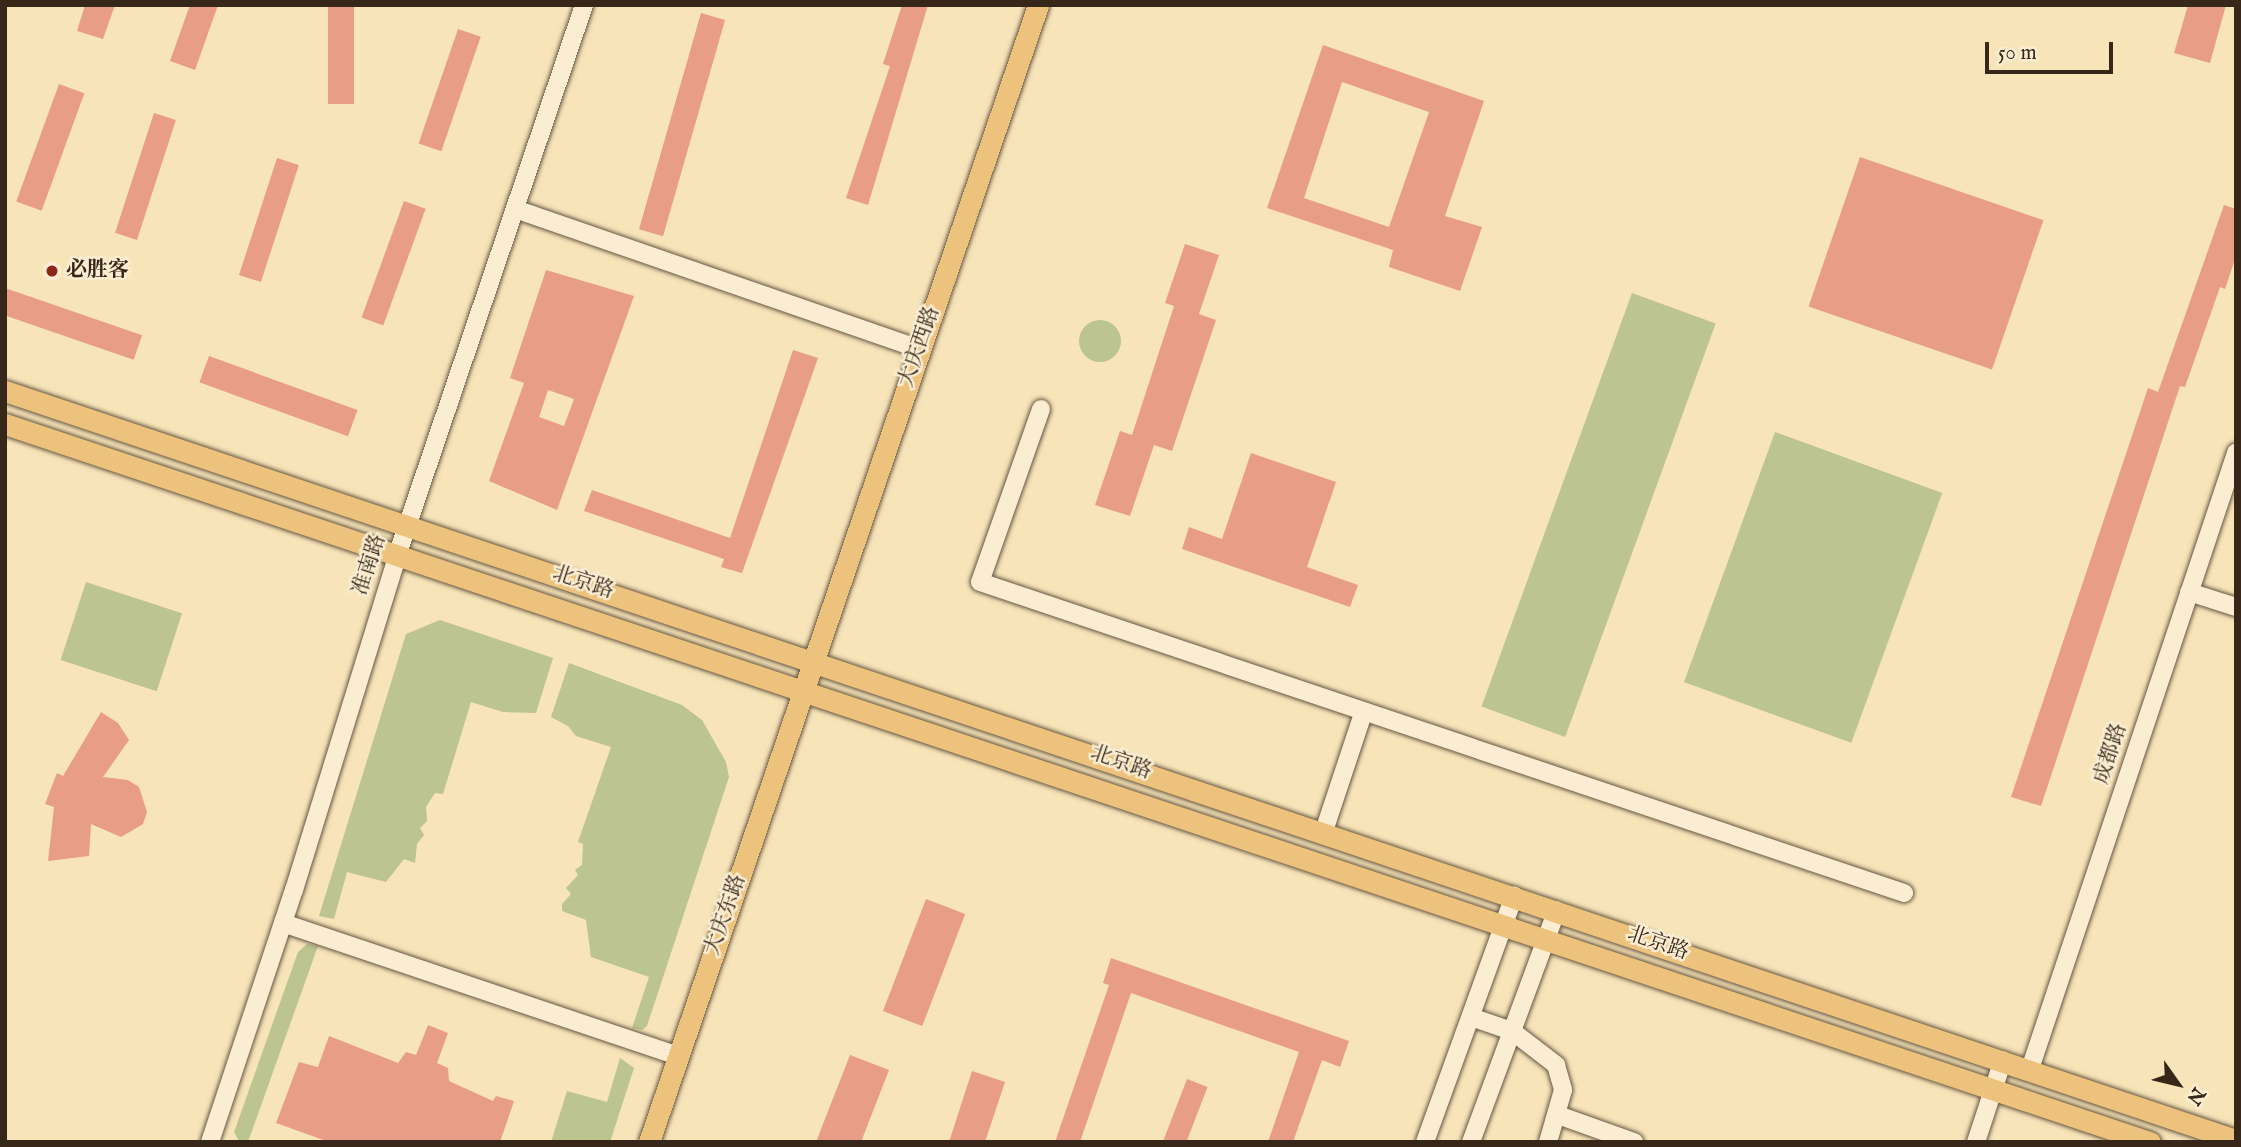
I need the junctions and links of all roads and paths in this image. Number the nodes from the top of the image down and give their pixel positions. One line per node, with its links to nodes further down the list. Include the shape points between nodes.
1 (584, 5): 3 (street, 准南路)
2 (1038, 5): 4 (main road, 大庆西路)
3 (515, 209): 4 (street); 9 (street, 准南路)
4 (920, 349): 13 (main road, 大庆西路)
5 (5, 391): 9 (main road, 北京路)
6 (1041, 409): 15 (street, via 980,582)
7 (5, 424): 10 (main road, 北京路)
8 (2236, 453): 11 (street, 成都路)
9 (407, 525): 10 (street, 准南路); 13 (main road, 北京路)
10 (398, 554): 14 (main road, 北京路); 20 (street, 准南路)
11 (2189, 592): 12 (street); 27 (street, 成都路)
12 (2236, 607)
13 (813, 659): 14 (main road, 大庆西路); 16 (main road, 北京路)
14 (803, 688): 21 (main road, 北京路); 25 (main road, 大庆东路)
15 (1364, 711): 16 (street); 17 (street)
16 (1324, 831): 18 (main road, 北京路)
17 (1904, 893)
18 (1514, 896): 19 (main road, 北京路); 21 (street)
19 (1557, 910): 22 (street); 26 (main road, 北京路)
20 (283, 923): 25 (street); 31 (street, 准南路)
21 (1504, 925): 22 (main road, 北京路); 23 (street)
22 (1547, 939): 24 (street); 28 (main road, 北京路)
23 (1471, 1017): 24 (street); 33 (street)
24 (1512, 1031): 29 (street, via 1556,1065 1563,1090); 34 (street)
25 (678, 1056): 32 (main road, 大庆东路)
26 (2003, 1060): 27 (main road, 北京路); 28 (street)
27 (2030, 1069): 30 (main road, 北京路)
28 (1994, 1089): 37 (street); 38 (main road, 北京路)
29 (1558, 1115): 35 (street); 36 (street)
30 (2236, 1140)
31 (210, 1142)
32 (649, 1142)
33 (1425, 1142)
34 (1471, 1142)
35 (1548, 1142)
36 (1634, 1142)
37 (1976, 1142)
38 (2150, 1142)

